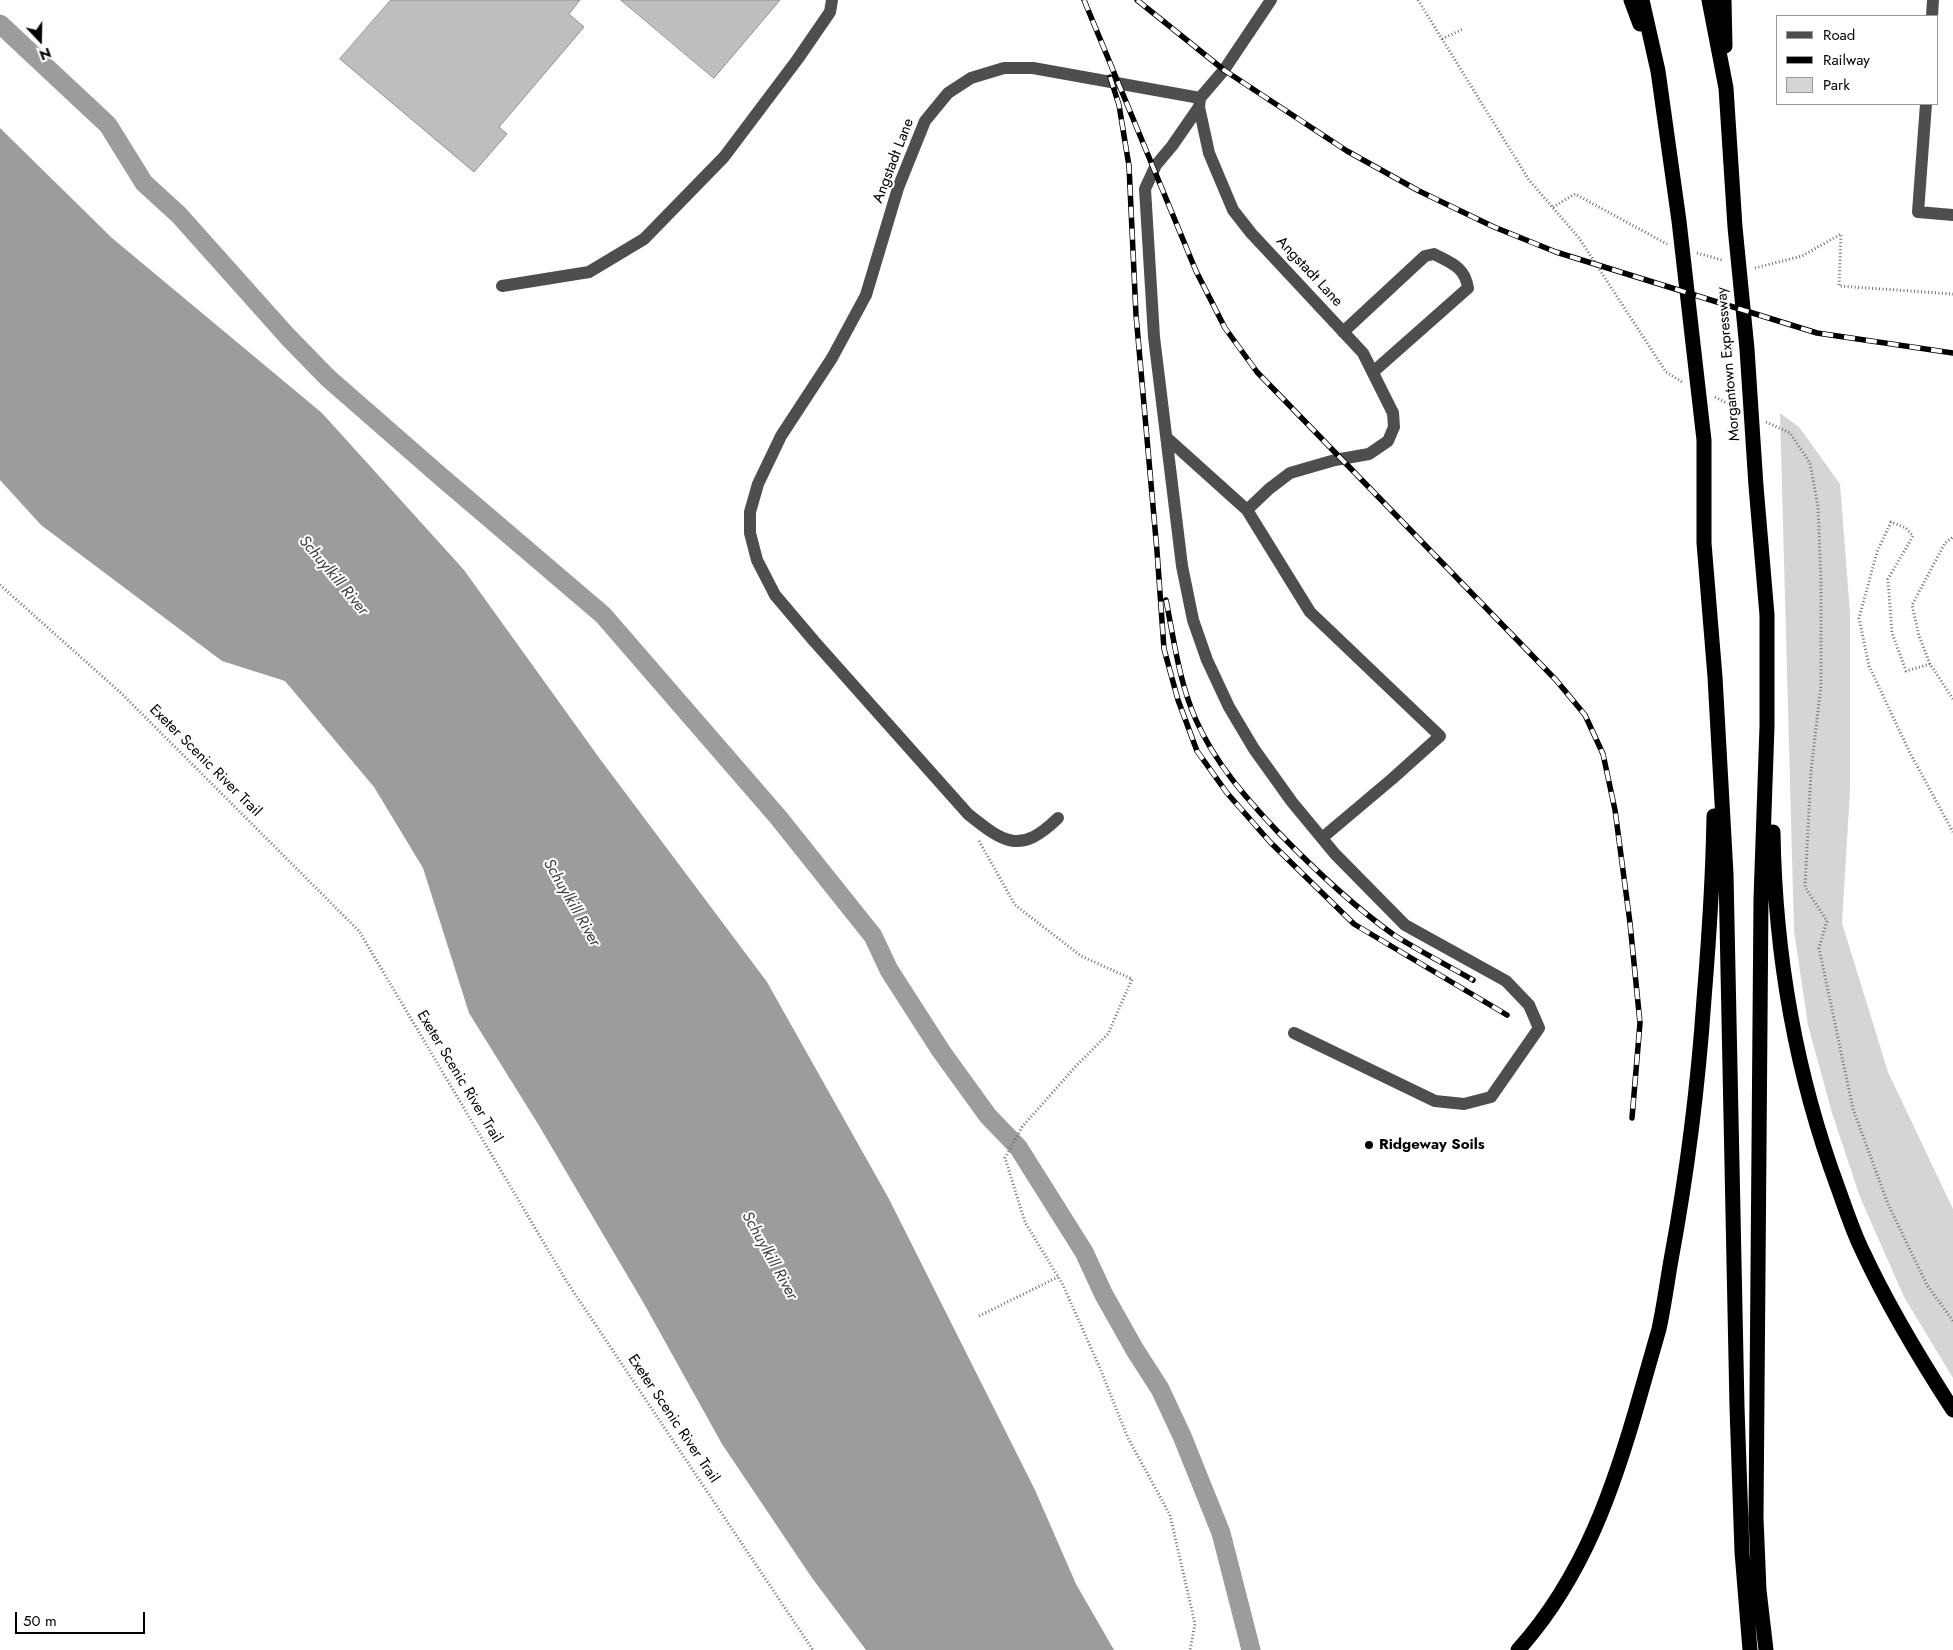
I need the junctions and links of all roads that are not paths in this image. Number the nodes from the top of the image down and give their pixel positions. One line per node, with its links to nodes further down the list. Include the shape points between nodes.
1 (832, 0): 14 (lane, via 830,12 797,60 724,157 644,239 589,272)
2 (1271, 0): 11 (lane)
3 (1631, 0): 9 (highway)
4 (1642, 0): 9 (highway)
5 (1709, 0): 10 (highway, Morgantown Expressway)
6 (1724, 0): 10 (highway)
7 (1933, 0): 8 (lane)
8 (1932, 15)
9 (1658, 71): 19 (highway, via 1704,440 1704,543)
10 (1726, 88): 20 (highway, Morgantown Expressway, via 1767,616)
11 (1199, 103): 15 (lane, Angstadt Lane, via 1209,153 1233,210 1250,233); 17 (lane, via 1156,165 1145,190 1154,337); 21 (lane, Angstadt Lane, via 1033,68 1004,68 971,78 948,93 926,121 898,188 866,295 832,358 781,436 758,484 750,512 750,533 758,560 775,595 968,814 993,834 1013,843 1044,831)
12 (1926, 105): 13 (lane, via 1918,212)
13 (1953, 215)
14 (502, 286)
15 (1343, 332): 16 (lane, Angstadt Lane, via 1363,353); 16 (lane, via 1425,256 1434,254 1463,272 1468,288)
16 (1373, 372): 18 (lane, Angstadt Lane, via 1393,413 1394,427 1388,441 1369,454 1290,473)
17 (1166, 438): 18 (lane); 22 (lane, via 1182,566 1193,620 1207,660 1229,707 1254,748)
18 (1247, 510): 22 (lane, via 1310,612 1440,736)
19 (1715, 677): 25 (highway, via 1713,886 1701,1044 1677,1229 1659,1328 1618,1467 1592,1536 1568,1584); 26 (highway, via 1726,874 1742,1543)
20 (1768, 726): 24 (highway, via 1778,930 1787,1003 1808,1098 1823,1148 1862,1250 1902,1329); 27 (highway, via 1761,899 1756,1509 1759,1590)
21 (1058, 818)
22 (1322, 838): 23 (lane, via 1405,925 1506,981 1530,1005 1539,1028 1491,1097 1464,1104 1434,1101)
23 (1294, 1033)
24 (1953, 1410)
25 (1518, 1650)
26 (1750, 1650)
27 (1766, 1650)

